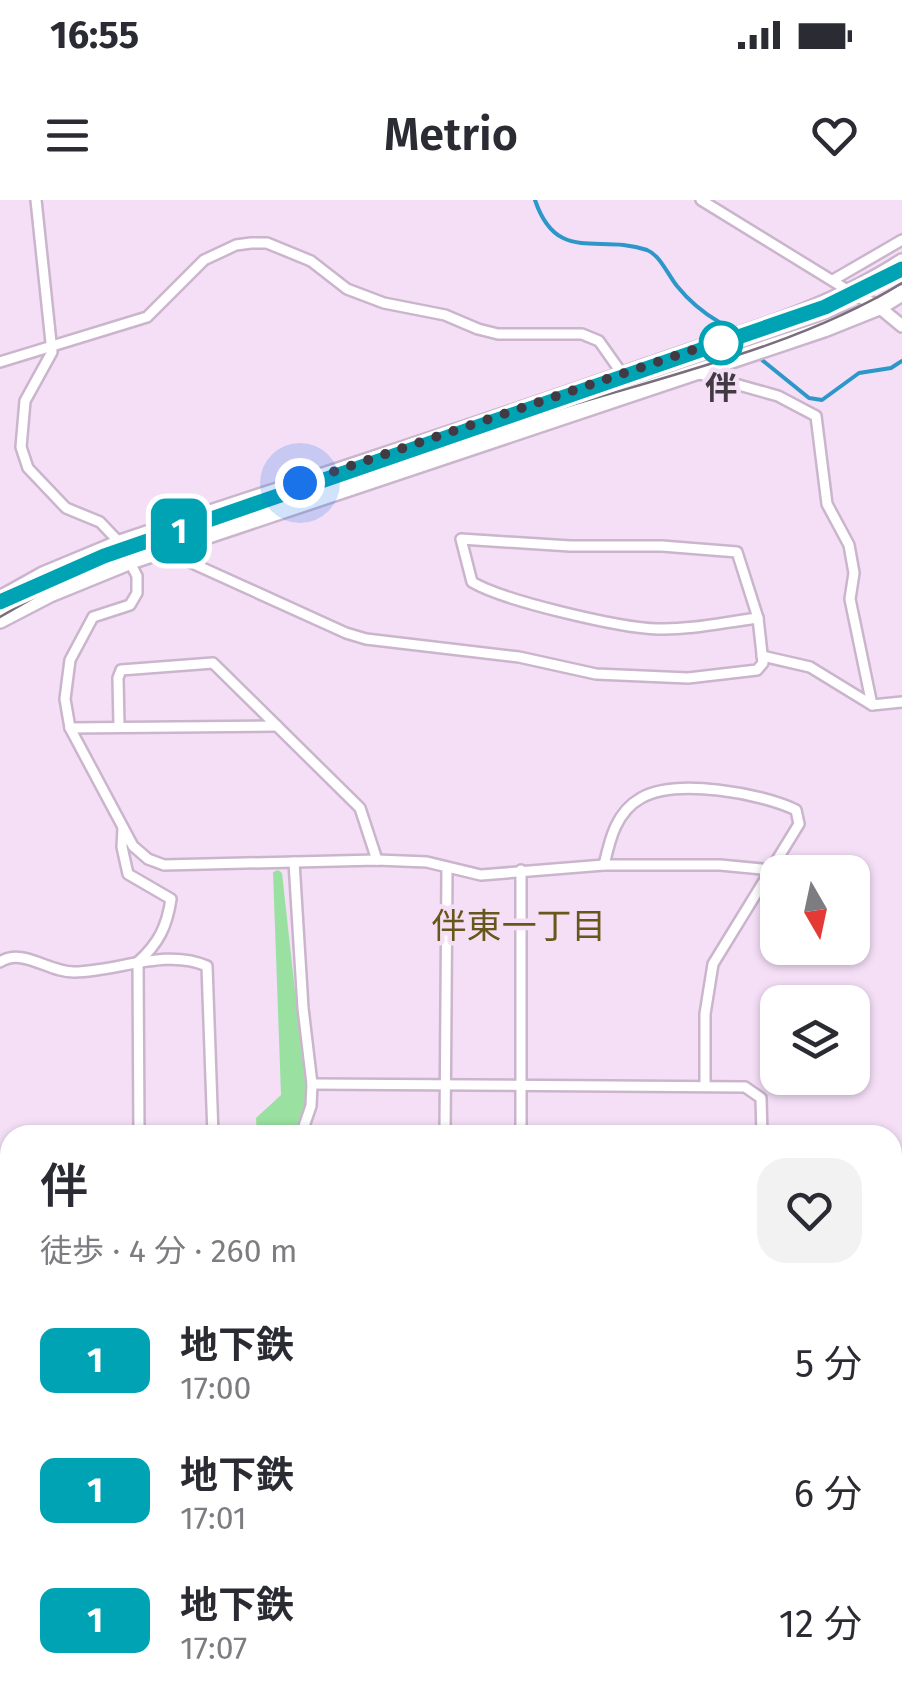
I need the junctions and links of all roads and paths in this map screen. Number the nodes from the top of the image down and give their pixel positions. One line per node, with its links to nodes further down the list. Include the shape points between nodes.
1 (36, 200): 10 (street)
2 (701, 200): 5 (street)
3 (902, 240): 5 (street)
4 (902, 262): 6 (main road)
5 (833, 280): 6 (street)
6 (849, 292): 8 (street); 13 (main road)
7 (902, 292): 8 (main road)
8 (880, 307): 9 (street); 12 (main road)
9 (902, 326)
10 (52, 347): 11 (street); 13 (street, via 147,317 204,260 236,245 268,244 384,303 444,314 498,334 582,334 600,341); 14 (street, via 25,401 21,447 28,468 66,508 100,522)
11 (0, 362)
12 (693, 372): 15 (main road); 22 (street, via 778,396 816,416 826,504 849,545 850,599)
13 (623, 375): 14 (main road)
14 (120, 542): 15 (street); 16 (street); 17 (main road)
15 (163, 550): 16 (main road); 20 (street, via 346,634 376,641 519,657 596,674 688,678 757,670)
16 (131, 561): 19 (main road); 25 (street, via 137,592 130,604 93,616 74,646 66,674)
17 (0, 599)
18 (758, 618): 18 (street, via 658,629 550,608 472,582 461,539 737,552); 20 (street)
19 (0, 620)
20 (762, 656): 22 (street, via 810,666)
21 (902, 702): 22 (street)
22 (872, 705)
23 (119, 726): 24 (street); 24 (street, via 121,670 198,662 213,664); 25 (street)
24 (276, 726): 28 (street, via 360,808)
25 (70, 728): 26 (street)
26 (123, 825): 29 (street, via 133,846 164,865); 36 (street, via 128,874 172,899 168,924)
27 (781, 855): 30 (street, via 799,824 796,810 719,790 672,790 643,796 627,810 612,829)
28 (377, 860): 29 (street); 31 (street)
29 (294, 862): 38 (street)
30 (604, 864): 32 (street); 33 (street)
31 (447, 869): 33 (street, via 481,875); 37 (street)
32 (760, 869)
33 (522, 870): 39 (street)
34 (760, 890): 40 (street, via 713,964)
35 (0, 962): 36 (street, via 20,956 73,972)
36 (138, 962): 41 (street); 42 (street, via 197,960 207,966)
37 (444, 1083): 38 (street); 39 (street); 44 (street)
38 (312, 1084): 43 (street)
39 (520, 1084): 40 (street); 45 (street)
40 (705, 1086): 46 (street, via 756,1092)
41 (138, 1125)
42 (212, 1125)
43 (304, 1125)
44 (446, 1125)
45 (521, 1125)
46 (762, 1125)

